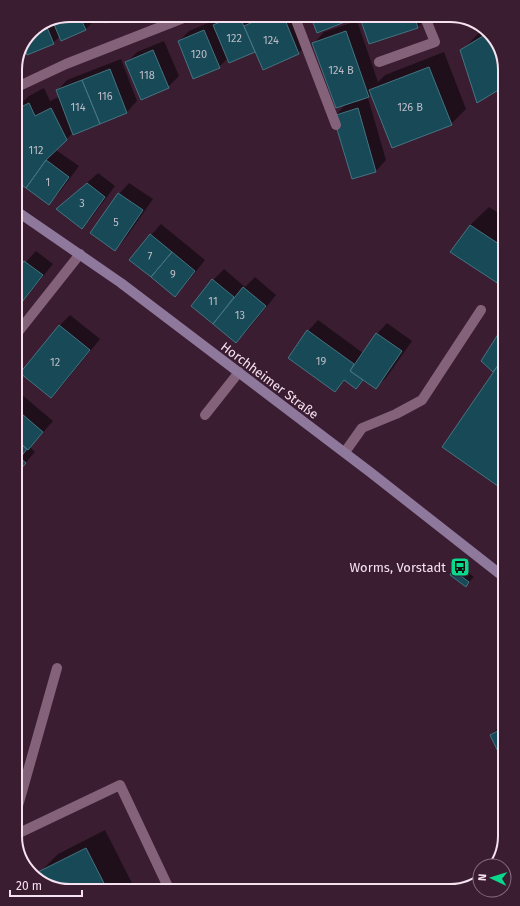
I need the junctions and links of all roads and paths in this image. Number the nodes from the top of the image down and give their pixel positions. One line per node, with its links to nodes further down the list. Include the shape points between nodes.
1 (173, 22): 5 (street, via 66,64)
2 (297, 22): 6 (street)
3 (427, 22): 4 (street, via 435,42)
4 (380, 62)
5 (22, 85)
6 (336, 126)
7 (22, 215): 8 (main road, Horchheimer Straße)
8 (80, 254): 10 (street); 11 (main road, Horchheimer Straße)
9 (481, 310): 13 (street, via 422,400 362,428)
10 (22, 327)
11 (239, 372): 12 (street); 13 (main road, Horchheimer Straße)
12 (205, 415)
13 (344, 452): 14 (main road, Horchheimer Straße)
14 (498, 573)
15 (57, 668): 16 (street)
16 (22, 792)
17 (22, 832): 18 (street, via 120,785)
18 (167, 884)

